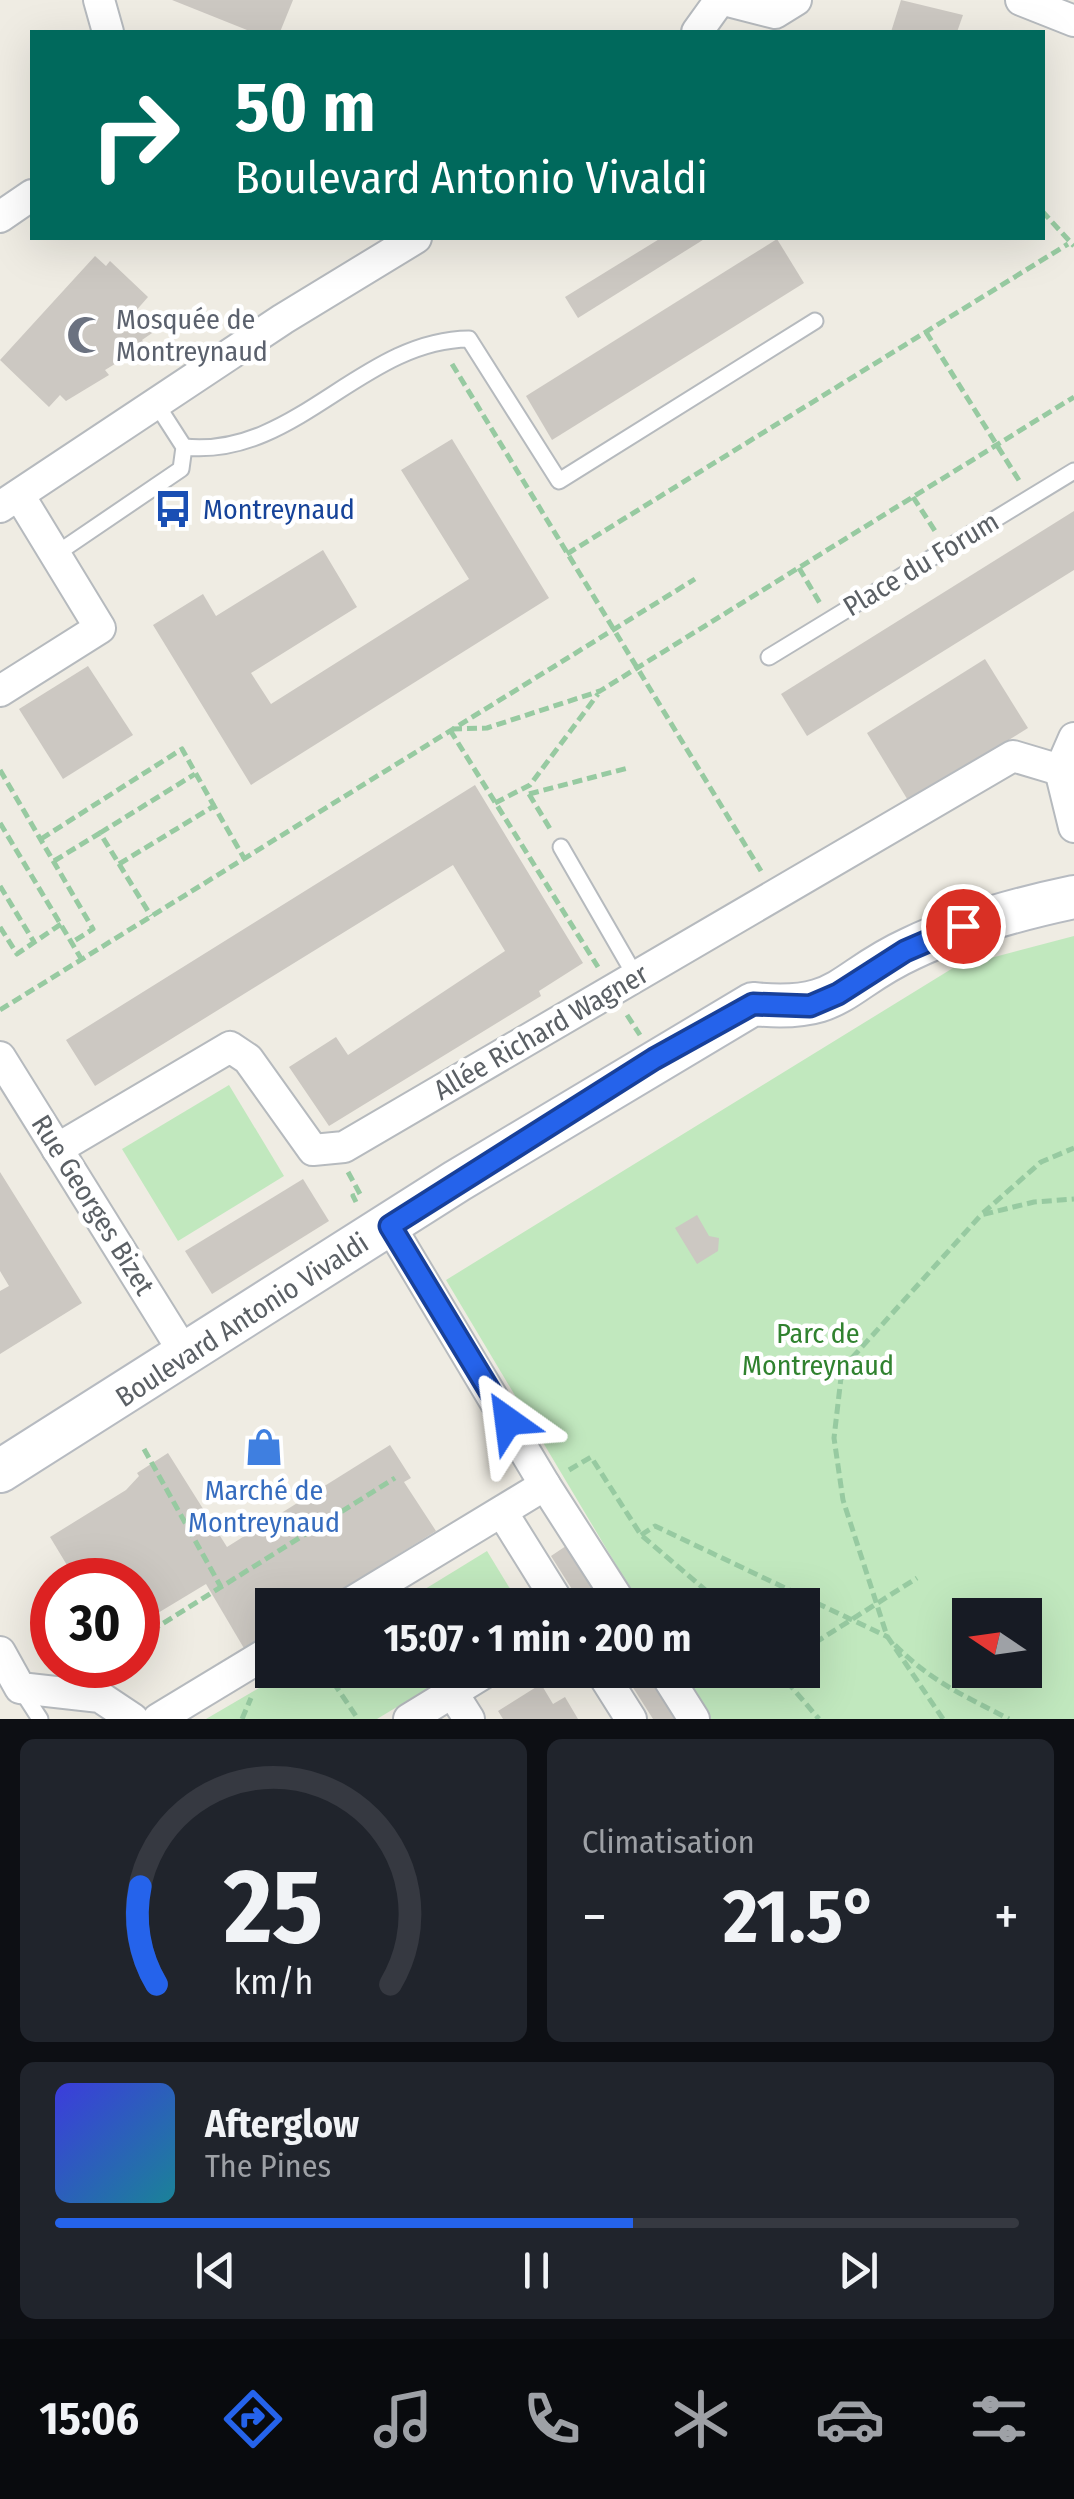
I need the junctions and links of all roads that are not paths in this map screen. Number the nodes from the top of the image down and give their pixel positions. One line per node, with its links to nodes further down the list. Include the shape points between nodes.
1 (99, 0): 6 (street)
2 (722, 0): 3 (street, via 776,13); 7 (street)
3 (796, 0)
4 (1021, 0): 5 (street)
5 (1074, 21)
6 (107, 30)
7 (699, 30)
8 (30, 196): 9 (street)
9 (0, 217)
10 (413, 240): 12 (street)
11 (815, 321): 13 (lane, via 559,480 468,339 410,347 284,427 244,442)
12 (157, 405): 13 (lane); 15 (street)
13 (184, 447): 16 (lane, via 180,470)
14 (1074, 471): 17 (lane, Place du Forum)
15 (10, 501): 16 (street)
16 (56, 554): 18 (street, via 100,628)
17 (769, 657)
18 (0, 691)
19 (1074, 738): 20 (street)
20 (1060, 770): 21 (street); 24 (street, Allée Richard Wagner, via 1012,756)
21 (1074, 826)
22 (561, 847): 24 (lane)
23 (1074, 898): 27 (street, Boulevard Antonio Vivaldi, via 963,926 810,1006 753,1004)
24 (624, 984): 26 (street, Allée Richard Wagner, via 334,1150 313,1150 302,1140 248,1059 230,1047)
25 (0, 1057): 26 (street, Rue Georges Bizet)
26 (57, 1149): 28 (street, Rue Georges Bizet)
27 (382, 1231): 28 (street, Boulevard Antonio Vivaldi); 30 (street)
28 (185, 1354): 29 (street, Boulevard Antonio Vivaldi)
29 (0, 1472)
30 (546, 1485): 31 (street); 34 (street)
31 (502, 1512): 32 (street); 33 (street)
32 (376, 1588)
33 (549, 1588)
34 (611, 1588)
35 (0, 1652): 41 (street)
36 (255, 1660): 44 (street)
37 (459, 1688): 40 (street)
38 (611, 1688): 47 (street)
39 (674, 1688): 48 (street)
40 (452, 1692): 45 (street); 46 (street)
41 (10, 1693): 42 (lane); 43 (street, via 100,1697)
42 (40, 1719)
43 (133, 1719)
44 (158, 1719)
45 (408, 1719)
46 (470, 1719)
47 (631, 1719)
48 (694, 1719)

